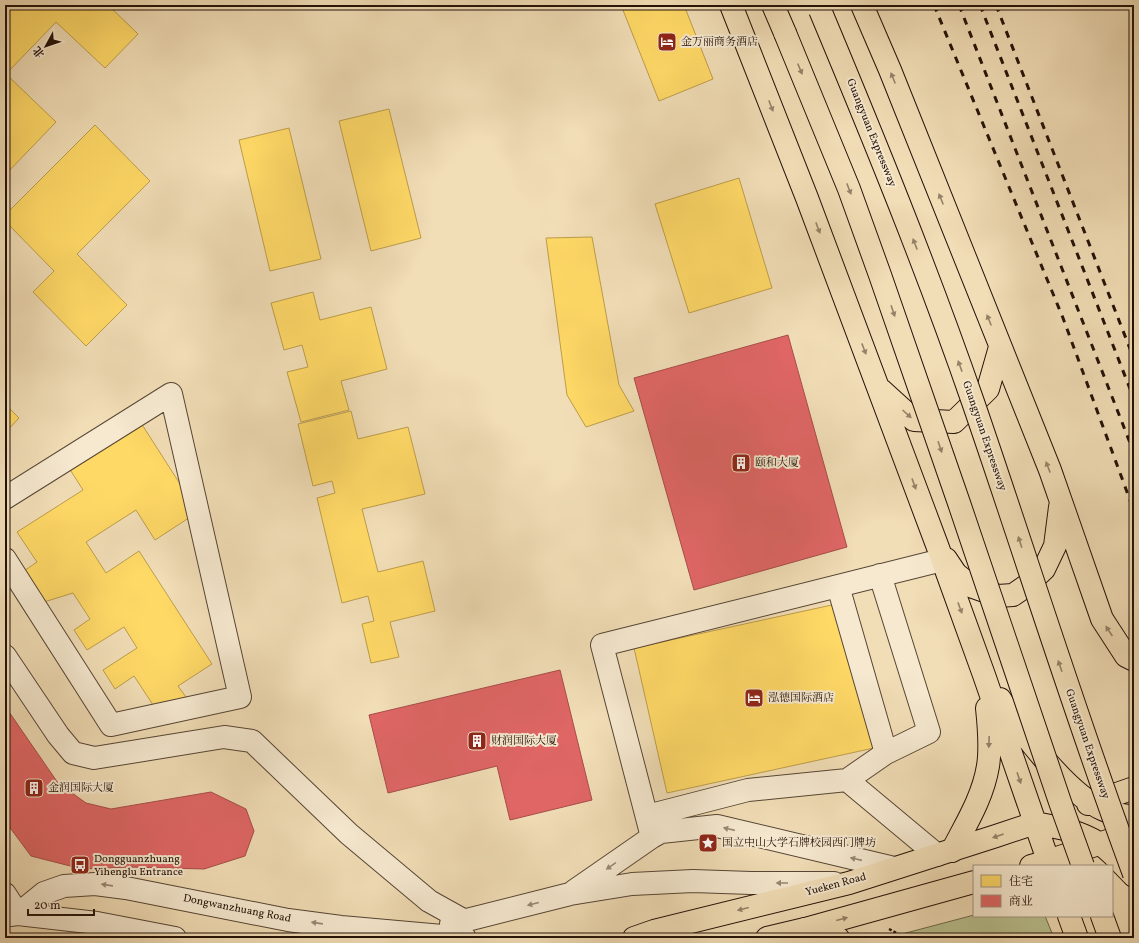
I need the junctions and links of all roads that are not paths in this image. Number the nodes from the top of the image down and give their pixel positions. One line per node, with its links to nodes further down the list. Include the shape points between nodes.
1 (731, 5): 6 (main road, one-way to 6)
2 (773, 5): 27 (main road, one-way to 27, bridge, via 849,189 880,275)
3 (862, 5): 5 (main road, one-way to 3)
4 (818, 8): 30 (main road, Guangyuan Expressway, one-way to 4, bridge, via 1087,747 945,325 888,174)
5 (1000, 347): 6 (main road, one-way to 5, via 914,420 954,422 988,389); 8 (main road, one-way to 5)
6 (878, 388): 9 (main road, one-way to 9)
7 (5, 498): 10 (street, via 171,394 240,697 111,725)
8 (1061, 503): 9 (main road, via 1055,546 1044,569 1013,595 998,596 973,587 956,574); 14 (main road, one-way to 8, via 1126,656 1102,619)
9 (939, 552): 11 (street); 15 (main road, one-way to 15)
10 (5, 559)
11 (880, 575): 12 (street); 16 (street, via 929,732)
12 (838, 586): 16 (street); 20 (street, via 602,645)
13 (5, 656): 39 (street, via 73,753 94,758 224,737 252,741 349,834)
14 (1134, 660)
15 (984, 675): 19 (main road, via 1031,744); 22 (main road, one-way to 22); 25 (main road, one-way to 25, via 989,732 988,766 975,808)
16 (886, 753): 17 (street)
17 (847, 780): 20 (street, via 748,790); 25 (street)
18 (1134, 788): 19 (main road, Yueken Road)
19 (1091, 803): 21 (main road, via 1105,811); 22 (main road, Yueken Road)
20 (647, 816): 23 (street)
21 (1132, 817): 24 (main road, via 1112,827)
22 (1035, 823): 24 (main road, via 1078,833); 25 (main road, Yueken Road, one-way to 25); 26 (main road)
23 (652, 837): 29 (street, one-way to 23, via 717,826 661,832); 34 (street, one-way to 34)
24 (1100, 844): 26 (main road); 28 (main road); 30 (main road)
25 (945, 853): 29 (main road, Yueken Road)
26 (1043, 864)
27 (1083, 865)
28 (1093, 865)
29 (894, 868): 32 (main road, Yueken Road)
30 (1134, 875)
31 (973, 882): 40 (main road, one-way to 31)
32 (849, 883): 34 (street, Dongwanzhuang Road, one-way to 34, via 693,881 632,884); 42 (main road, Yueken Road, one-way to 42)
33 (5, 894): 35 (street)
34 (570, 894): 39 (street, Dongwanzhuang Road, one-way to 39)
35 (12, 915): 39 (street, Dongwanzhuang Road, one-way to 35, via 412,932 341,927 288,920 133,889 95,884 64,886 44,893); 41 (street, via 97,923)
36 (1069, 917): 45 (main road)
37 (1085, 917): 46 (main road)
38 (1102, 917): 47 (main road)
39 (465, 929)
40 (805, 929): 43 (main road); 44 (main road)
41 (175, 938)
42 (634, 938)
43 (767, 938)
44 (838, 938)
45 (1077, 938)
46 (1086, 938)
47 (1110, 938)

